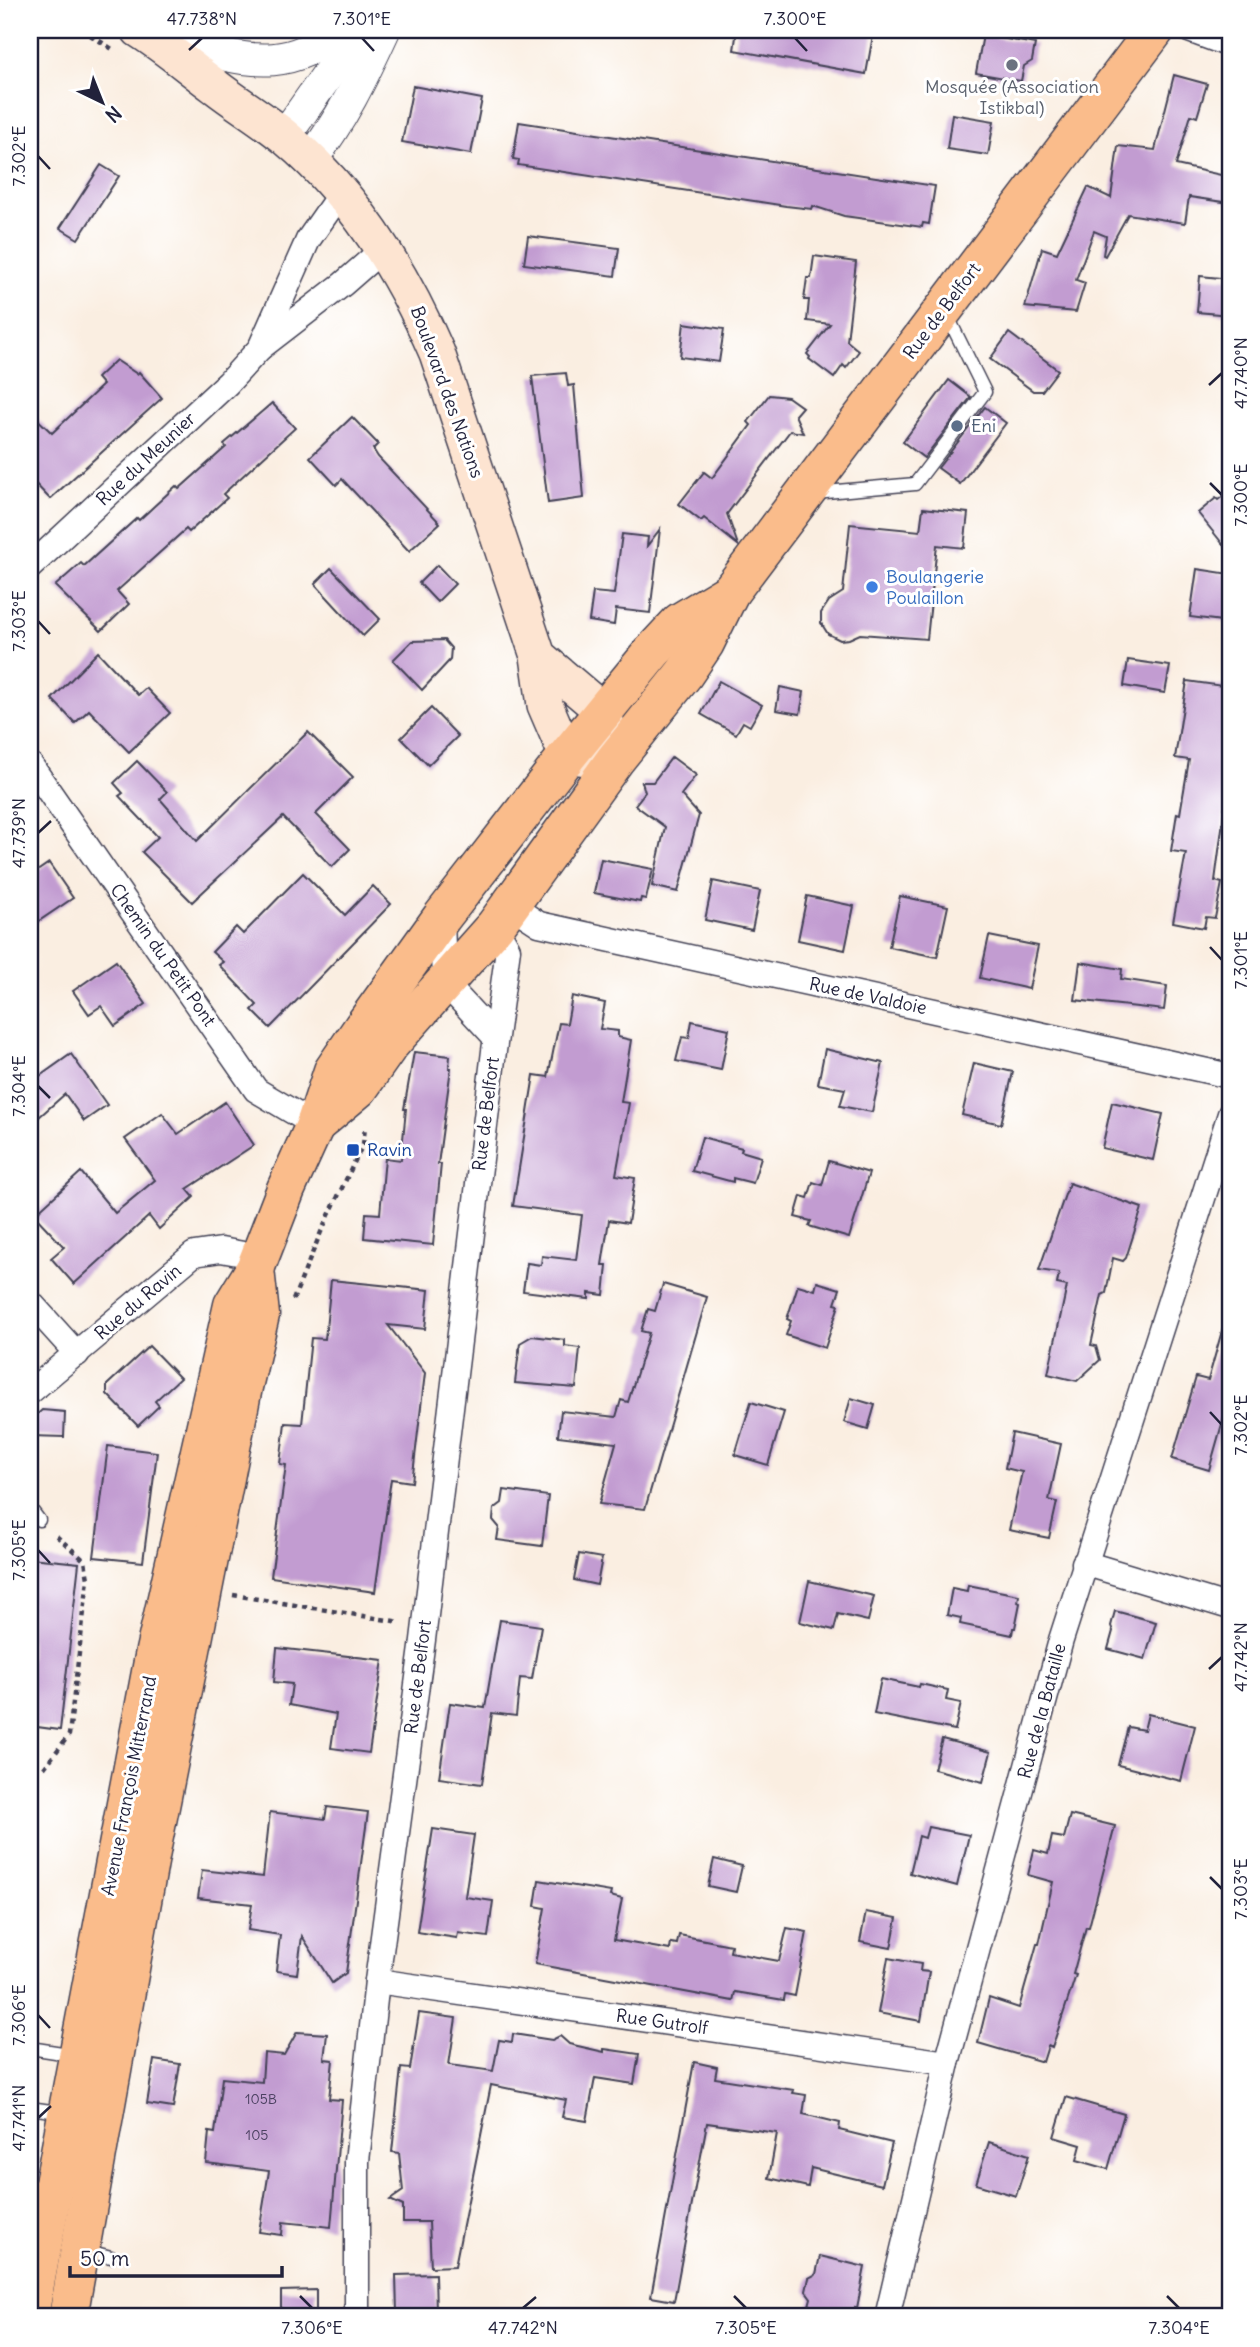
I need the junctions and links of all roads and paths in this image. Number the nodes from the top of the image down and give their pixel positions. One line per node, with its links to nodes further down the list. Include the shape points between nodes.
1 (338, 30): 6 (street, via 298,56 251,60)
2 (359, 30): 8 (street)
3 (384, 30): 9 (street, via 352,97)
4 (1155, 30): 12 (main road, Rue de Belfort)
5 (1189, 30): 7 (street)
6 (149, 36): 8 (main road, Boulevard des Nations)
7 (1230, 45)
8 (284, 137): 9 (main road, Boulevard des Nations)
9 (310, 161): 10 (main road, Boulevard des Nations)
10 (340, 194): 11 (main road, Boulevard des Nations); 13 (street, Rue du Meunier, via 308,240)
11 (383, 249): 13 (street, Rue du Meunier); 17 (main road, Boulevard des Nations, via 437,353)
12 (944, 309): 14 (main road, Rue de Belfort); 14 (lane, via 985,392 915,484)
13 (260, 348): 15 (street, Rue du Meunier)
14 (805, 494): 16 (main road, Rue de Belfort)
15 (30, 567)
16 (730, 592): 18 (main road, Rue de Belfort, via 680,622); 20 (main road, Rue de Belfort, via 684,674)
17 (538, 656): 18 (main road); 19 (main road, Boulevard des Nations, via 545,705)
18 (604, 712): 19 (main road, Rue de Belfort); 20 (main road)
19 (567, 756): 20 (main road); 23 (main road, Rue de Belfort)
20 (615, 760): 22 (main road, Rue de Belfort)
21 (30, 764): 28 (street, Chemin du Petit Pont, via 256,1090)
22 (503, 916): 24 (main road, Rue de Belfort); 25 (street, Rue de Belfort, via 508,949); 26 (street, Rue de Valdoie)
23 (442, 917): 24 (street); 28 (main road, Avenue François Mitterrand, via 333,1071)
24 (444, 982): 25 (street, Rue de Belfort); 28 (main road, Avenue François Mitterrand, via 359,1088)
25 (495, 1037): 38 (street, Rue de Belfort)
26 (1230, 1076)
27 (1230, 1114): 35 (street, Rue de la Bataille)
28 (315, 1125): 29 (main road, Avenue François Mitterrand)
29 (258, 1263): 31 (street, Rue du Ravin, via 221,1250 194,1254); 42 (main road, Avenue François Mitterrand, via 233,1305 155,1651)
30 (30, 1302): 31 (street)
31 (77, 1354): 32 (street, Rue du Ravin)
32 (30, 1392)
33 (30, 1508): 34 (lane)
34 (39, 1520): 39 (path, via 85,1561 88,1579 69,1735)
35 (1084, 1563): 37 (street); 43 (street, Rue de la Bataille)
36 (222, 1593): 38 (path, via 394,1621)
37 (1230, 1607)
38 (423, 1640): 40 (street, Rue de Belfort)
39 (44, 1768)
40 (377, 1981): 43 (street, Rue Gutrolf); 49 (street, Rue de Belfort, via 357,2161)
41 (30, 2048): 42 (lane)
42 (96, 2059): 45 (main road, Avenue François Mitterrand)
43 (947, 2063): 50 (street, Rue de la Bataille)
44 (30, 2108): 45 (lane)
45 (85, 2116): 46 (main road, Avenue François Mitterrand)
46 (72, 2247): 47 (main road, Avenue François Mitterrand); 48 (main road, Avenue François Mitterrand)
47 (32, 2289)
48 (68, 2317)
49 (357, 2317)
50 (887, 2317)

